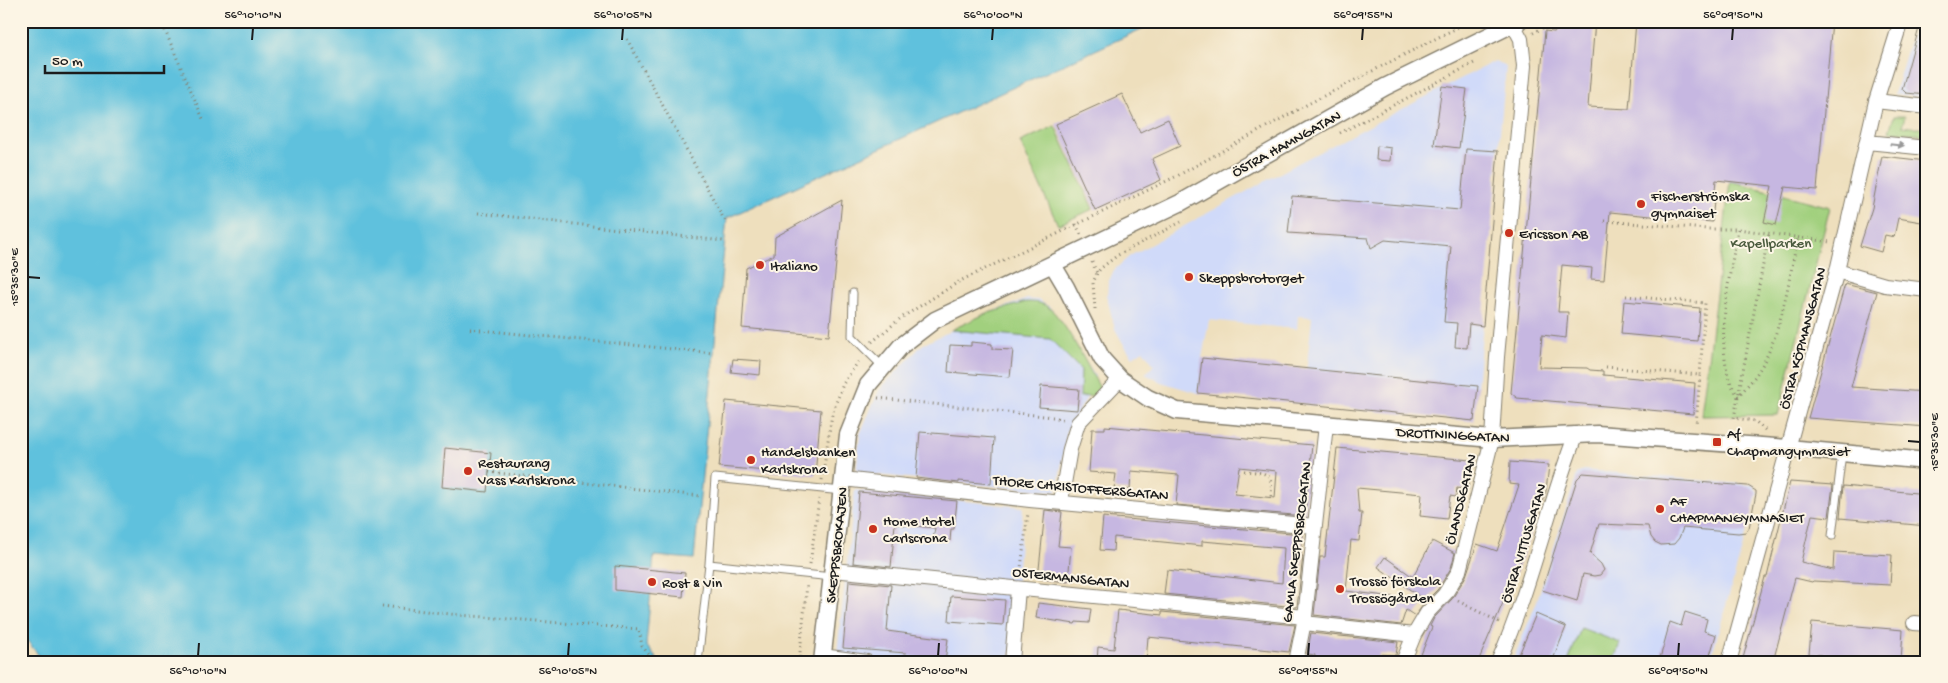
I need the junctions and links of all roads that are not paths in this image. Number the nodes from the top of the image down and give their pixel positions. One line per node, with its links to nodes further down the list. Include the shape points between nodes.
1 (1900, 21): 3 (street, ÖSTRA KÖPMANSGATAN)
2 (1518, 28): 7 (street, ÖSTRA HAMNGATAN, via 1385,87 1180,203); 15 (street, ÖLANDSGATAN, via 1524,66)
3 (1876, 101): 4 (street); 5 (street, ÖSTRA KÖPMANSGATAN)
4 (1927, 107)
5 (1868, 142): 6 (street, one-way to 6); 8 (street, ÖSTRA KÖPMANSGATAN)
6 (1927, 148)
7 (1052, 265): 11 (street, SKEPPSBROKAJEN, via 935,320 901,346); 12 (street, DROTTNINGGATAN, via 1102,359)
8 (1837, 271): 9 (street, via 1884,285); 16 (street, ÖSTRA KÖPMANSGATAN)
9 (1927, 290)
10 (853, 293): 11 (lane, via 852,336)
11 (883, 367): 19 (street, SKEPPSBROKAJEN, via 868,385 848,435)
12 (1120, 379): 13 (street, DROTTNINGGATAN, via 1148,398 1177,411); 20 (street, via 1078,423)
13 (1326, 425): 15 (street, DROTTNINGGATAN); 21 (street, GAMLA SKEPPSBROGATAN)
14 (1576, 434): 15 (street, DROTTNINGGATAN); 16 (street, DROTTNINGGATAN); 34 (street, ÖSTRA VITTUSGATAN, via 1513,629)
15 (1492, 439): 27 (street, ÖLANDSGATAN, via 1459,572)
16 (1788, 448): 17 (street, DROTTNINGGATAN); 35 (street, ÖSTRA KÖPMANSGATAN)
17 (1842, 453): 18 (street, DROTTNINGGATAN); 22 (lane)
18 (1927, 461)
19 (842, 485): 20 (street, THORE CHRISTOFFERSGATAN); 23 (lane, via 715,478); 24 (street, SKEPPSBROKAJEN)
20 (1061, 502): 21 (street, THORE CHRISTOFFERSGATAN)
21 (1315, 526): 26 (street, GAMLA SKEPPSBROGATAN)
22 (1832, 536)
23 (709, 564): 24 (lane); 29 (lane)
24 (833, 574): 25 (street, OSTERMANSGATAN); 28 (street, SKEPPSBROKAJEN)
25 (1018, 589): 26 (street, OSTERMANSGATAN); 31 (street)
26 (1304, 620): 27 (street, OSTERMANSGATAN); 32 (street, GAMLA SKEPPSBROGATAN)
27 (1414, 635): 33 (street, ÖLANDSGATAN)
28 (822, 659): 30 (street)
29 (698, 662)
30 (867, 662)
31 (1012, 662)
32 (1296, 662)
33 (1402, 662)
34 (1498, 662)
35 (1729, 662)

